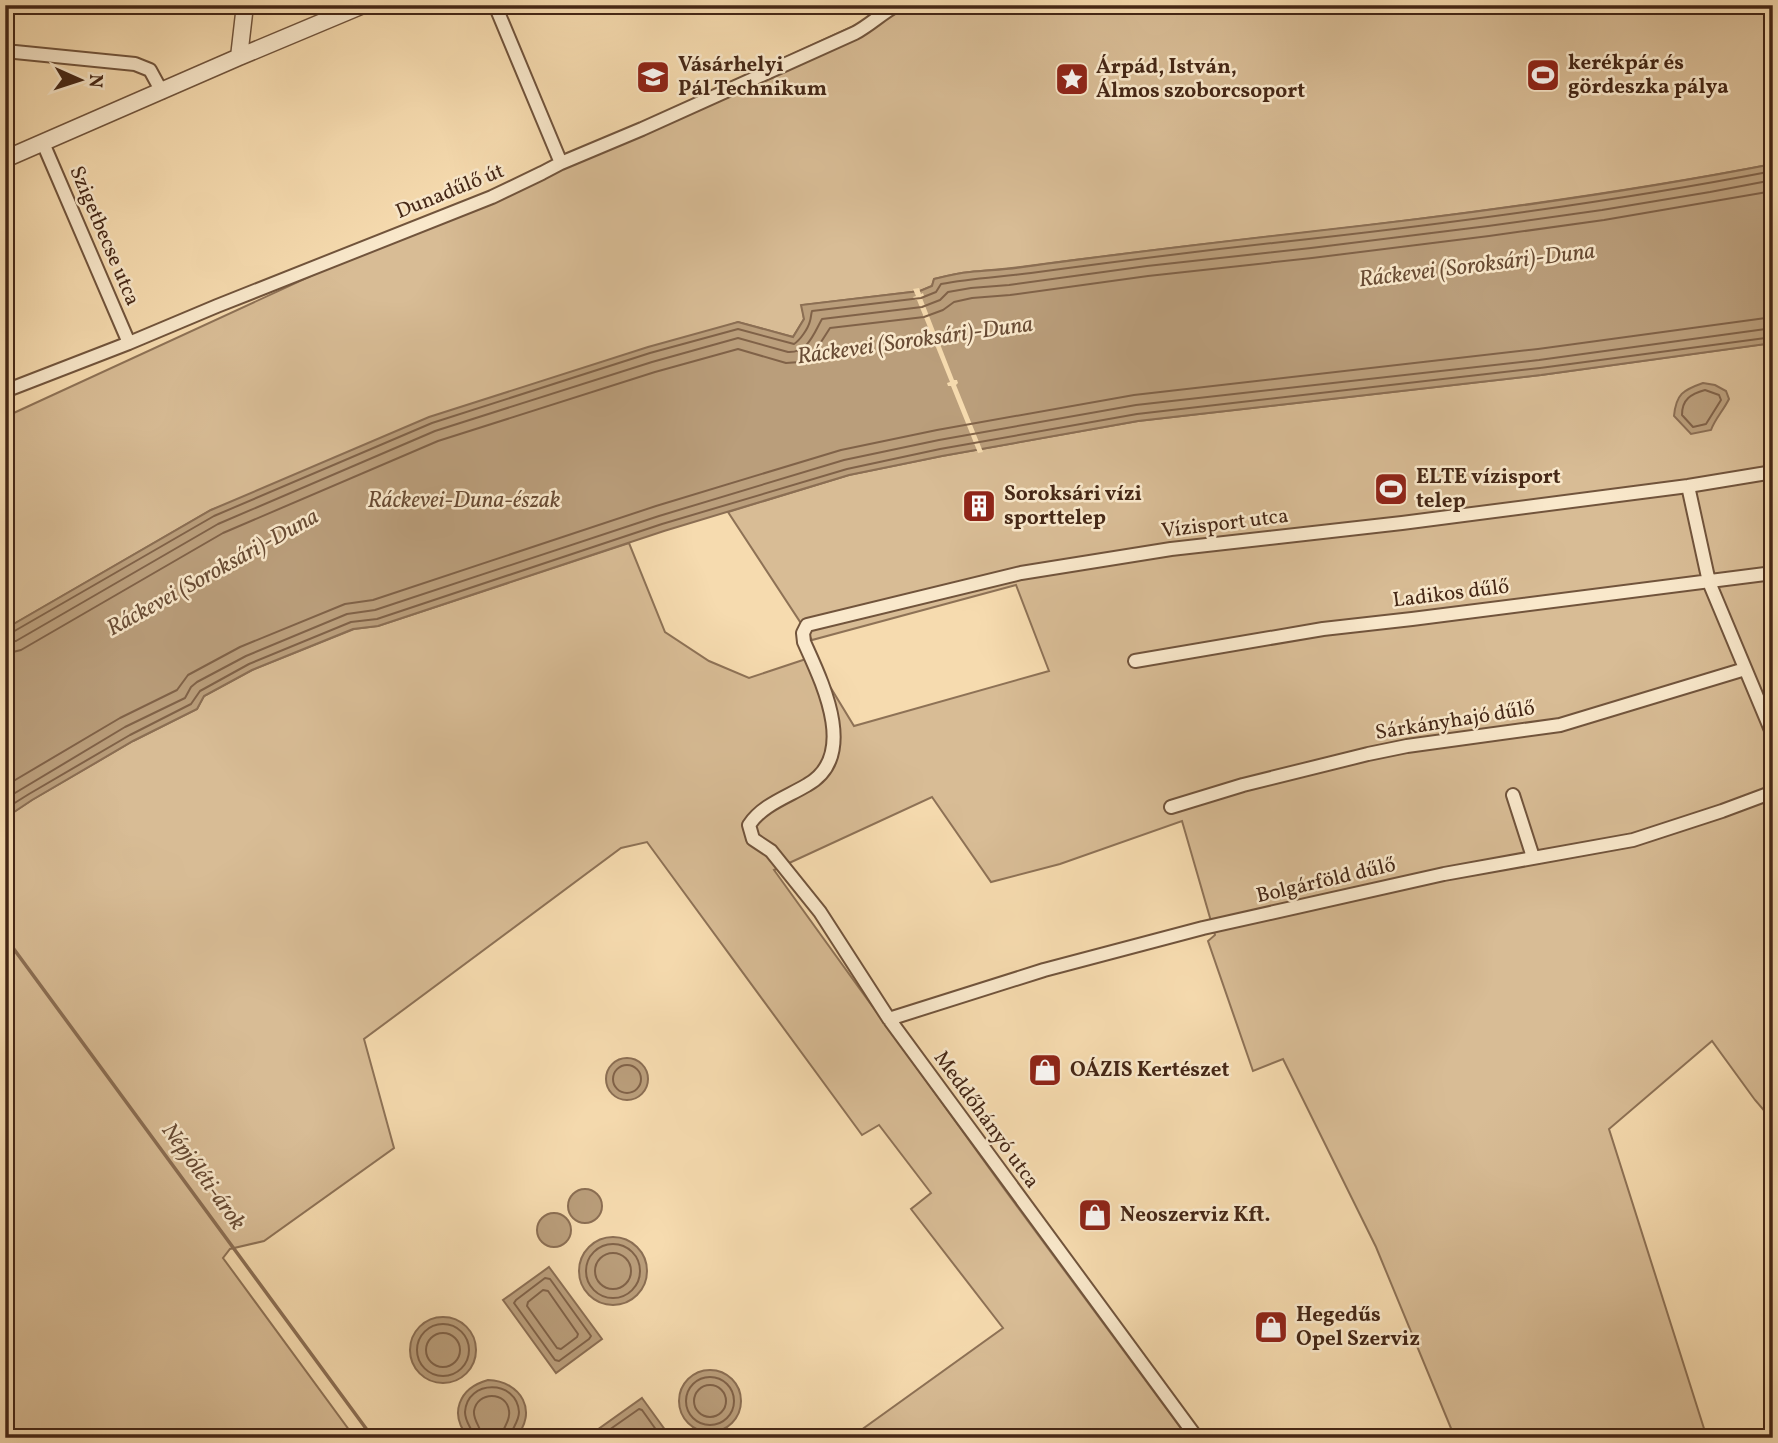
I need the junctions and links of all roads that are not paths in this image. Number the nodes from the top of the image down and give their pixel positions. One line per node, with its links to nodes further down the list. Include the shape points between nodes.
1 (245, 5): 6 (street)
2 (363, 5): 6 (street)
3 (495, 5): 10 (street)
4 (897, 5): 10 (street, Dunadűlő út, via 855,33)
5 (5, 51): 7 (street, via 135,64 150,71)
6 (239, 57): 7 (street)
7 (162, 92): 8 (street)
8 (43, 143): 9 (street); 11 (street, Szigetbecse utca)
9 (5, 159)
10 (561, 163): 11 (street, Dunadűlő út, via 492,197)
11 (129, 343): 12 (street, Dunadűlő út)
12 (5, 391)
13 (1773, 472): 14 (street, Vízisport utca)
14 (1688, 486): 16 (street); 23 (street, Vízisport utca, via 1171,549 1021,573 807,625 804,642 834,722 833,748 821,774 756,814)
15 (1773, 573): 16 (street, Ladikos dűlő)
16 (1709, 582): 17 (street, Ladikos dűlő, via 1323,629); 18 (street)
17 (1135, 661)
18 (1745, 669): 19 (street); 22 (street, Sárkányhajó dűlő, via 1560,725 1368,754)
19 (1773, 735)
20 (1773, 792): 24 (street, Bolgárföld dűlő, via 1633,840)
21 (1513, 795): 24 (street)
22 (1171, 807)
23 (749, 825): 25 (street, Meddőhányó utca, via 753,839 771,851 820,912)
24 (1533, 858): 25 (street, Bolgárföld dűlő, via 1203,928 1044,970)
25 (889, 1019): 26 (street, Meddőhányó utca)
26 (1197, 1438)

